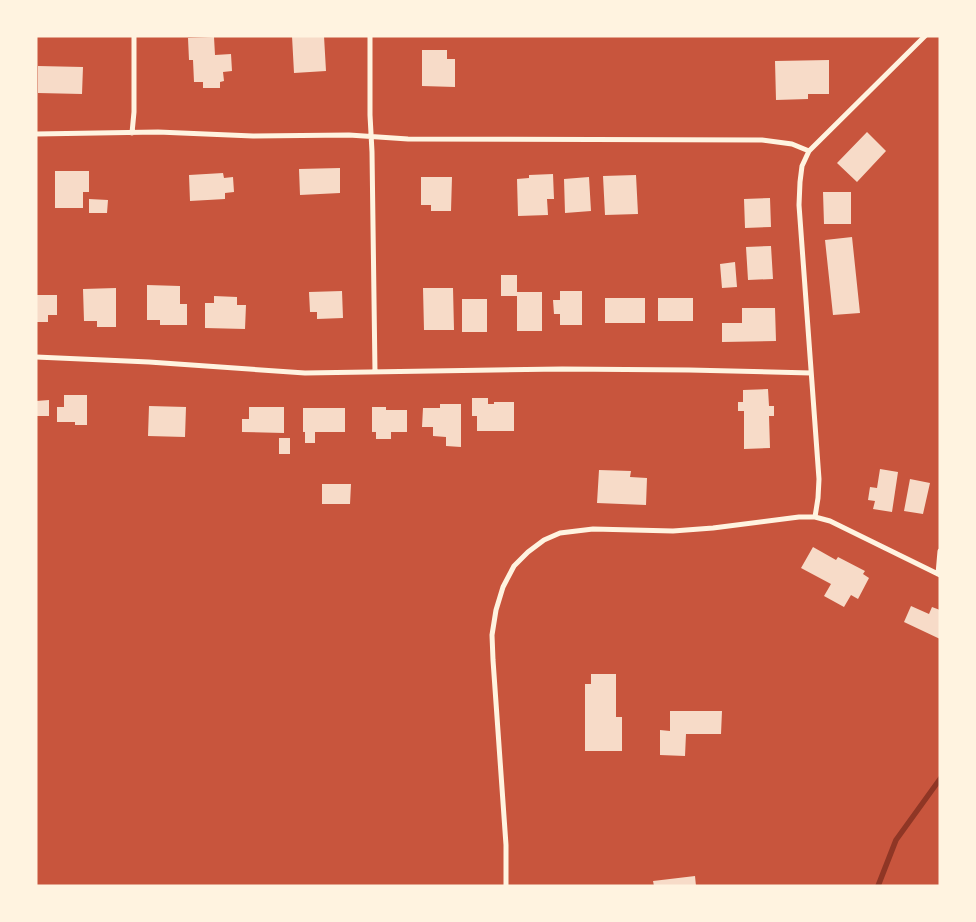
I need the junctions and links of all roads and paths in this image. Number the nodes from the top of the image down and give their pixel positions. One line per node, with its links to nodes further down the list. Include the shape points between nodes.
1 (134, 36): 4 (street)
2 (370, 36): 6 (street)
3 (925, 36): 7 (street)
4 (132, 133): 5 (street); 6 (street)
5 (36, 134)
6 (371, 137): 7 (street, via 762,140 792,144); 9 (street)
7 (809, 151): 10 (street, via 802,166 799,206)
8 (36, 357): 9 (street, via 305,373)
9 (375, 372): 10 (street, via 572,369)
10 (811, 373): 11 (street, via 819,479)
11 (815, 516): 13 (street); 14 (street, via 673,531 560,533 544,540 514,566 503,587 492,635)
12 (940, 551): 13 (street)
13 (939, 575)
14 (506, 886)

